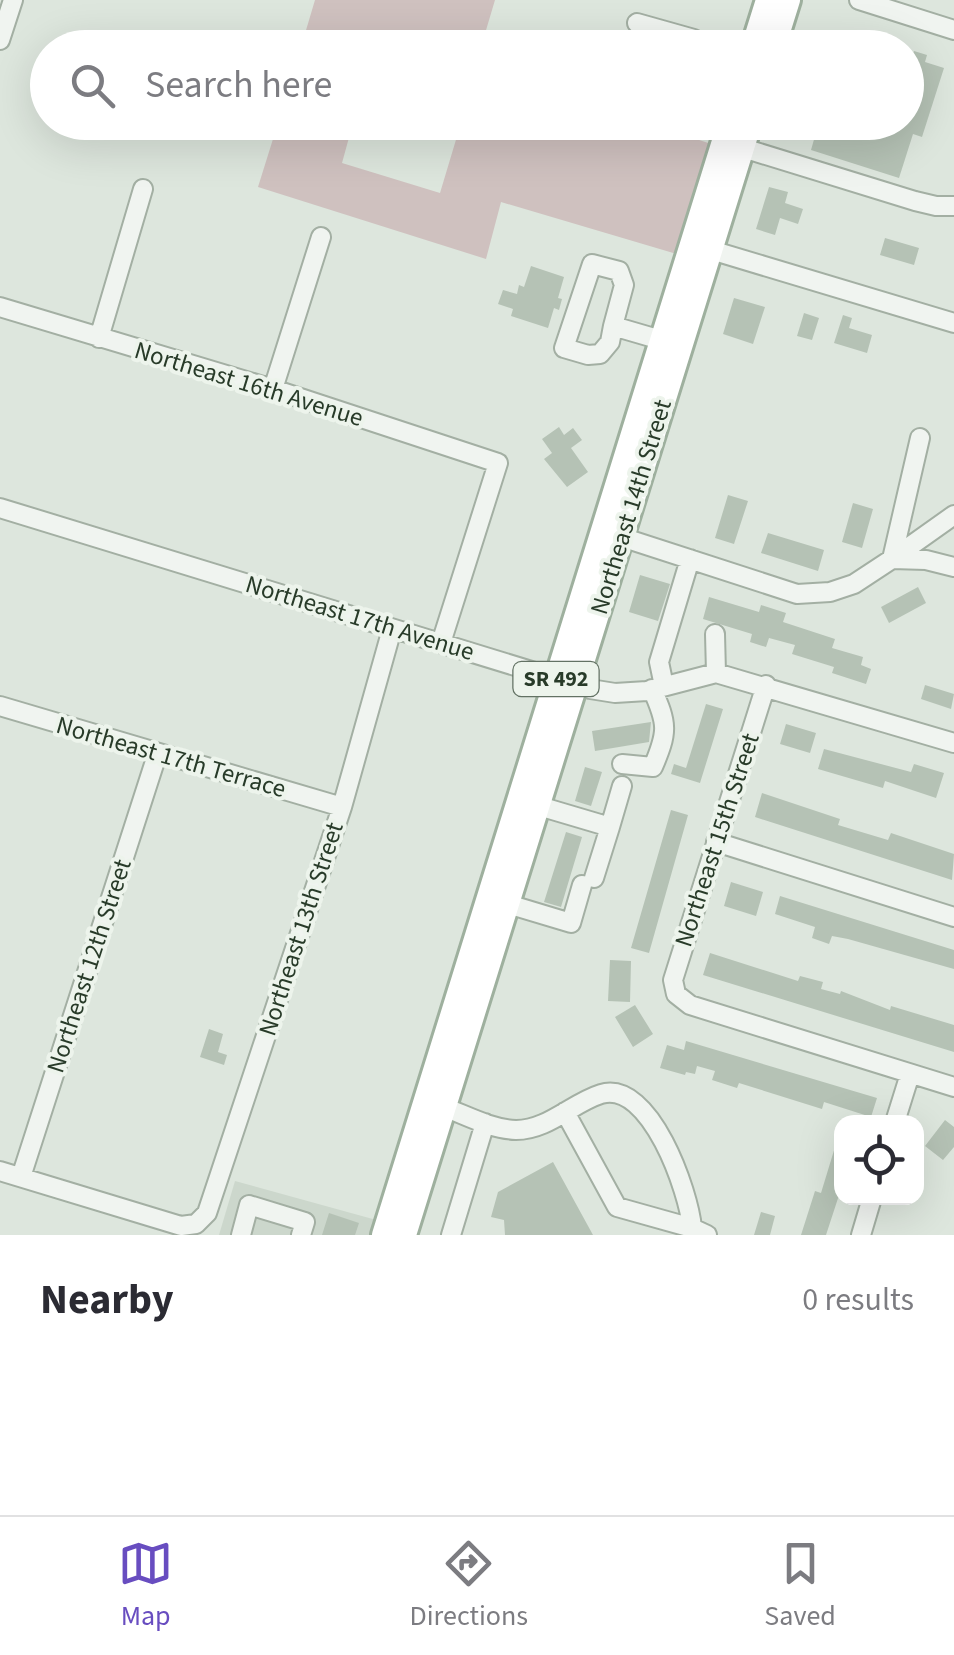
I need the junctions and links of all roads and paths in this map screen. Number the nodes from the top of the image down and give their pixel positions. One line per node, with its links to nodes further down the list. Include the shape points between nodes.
1 (13, 0): 11 (street)
2 (767, 0): 8 (main road)
3 (789, 0): 9 (main road)
4 (859, 0): 5 (street)
5 (893, 5): 10 (street)
6 (638, 22): 7 (street)
7 (664, 30)
8 (758, 30)
9 (780, 30)
10 (954, 30)
11 (0, 40)
12 (725, 140): 18 (main road, Northeast 14th Street / SR 492)
13 (745, 140): 14 (main road, Northeast 14th Street / SR 492)
14 (743, 148): 16 (street, via 916,201); 18 (main road, Northeast 14th Street / SR 492)
15 (143, 189): 22 (street)
16 (954, 206)
17 (321, 236): 24 (street)
18 (701, 247): 20 (street); 23 (main road, Northeast 14th Street / SR 492); 28 (main road, Northeast 14th Street / SR 492)
19 (0, 307): 22 (street, Northeast 16th Avenue)
20 (954, 323)
21 (613, 326): 21 (street, via 600,354 564,348 592,264 619,271 624,285); 23 (street)
22 (98, 338): 24 (street, Northeast 16th Avenue)
23 (661, 340): 28 (main road, Northeast 14th Street / SR 492)
24 (272, 390): 34 (street, Northeast 16th Avenue, via 498,463)
25 (920, 438): 30 (street)
26 (0, 508): 32 (street, Northeast 17th Avenue)
27 (954, 515): 30 (street)
28 (612, 534): 29 (street); 36 (main road, Northeast 14th Street / SR 492)
29 (690, 559): 30 (street, via 797,594 854,584); 38 (street, via 659,662)
30 (892, 559): 31 (street)
31 (954, 568)
32 (392, 628): 34 (street, Northeast 17th Avenue); 44 (street, Northeast 13th Street)
33 (715, 634): 35 (street)
34 (441, 643): 36 (street, Northeast 17th Avenue)
35 (716, 673): 37 (street, Northeast 17th Avenue); 38 (street, Northeast 17th Avenue)
36 (566, 682): 38 (street, Northeast 17th Avenue, via 614,694); 45 (main road, Northeast 14th Street / SR 492); 52 (main road, Northeast 14th Street / SR 492)
37 (766, 686): 40 (street, Northeast 17th Avenue); 47 (street, Northeast 15th Street)
38 (658, 688): 42 (street, via 665,739 653,767)
39 (0, 706): 41 (street, Northeast 17th Terrace)
40 (954, 743)
41 (157, 755): 44 (street, Northeast 17th Terrace); 57 (street, Northeast 12th Street)
42 (622, 764)
43 (622, 786): 46 (street)
44 (342, 806): 57 (street, Northeast 13th Street, via 206,1213 196,1224 181,1226)
45 (539, 806): 46 (street); 48 (main road, Northeast 14th Street / SR 492)
46 (610, 827): 48 (street, via 571,923)
47 (716, 842): 49 (street); 50 (street, Northeast 15th Street, via 673,980 676,994 690,1005)
48 (508, 904): 52 (main road, Northeast 14th Street / SR 492)
49 (954, 917)
50 (910, 1074): 51 (street); 54 (street)
51 (954, 1087)
52 (435, 1104): 55 (street); 62 (main road, Northeast 14th Street / SR 492); 63 (main road, Northeast 14th Street / SR 492)
53 (565, 1112): 55 (street, via 514,1130); 59 (street, via 617,1207); 59 (street, via 610,1092 640,1105)
54 (897, 1115)
55 (485, 1123): 64 (street)
56 (0, 1171): 57 (street)
57 (20, 1177)
58 (870, 1205): 65 (street)
59 (700, 1232)
60 (241, 1235): 61 (street, via 249,1205 305,1222)
61 (301, 1235)
62 (383, 1235)
63 (405, 1235)
64 (451, 1235)
65 (861, 1235)

